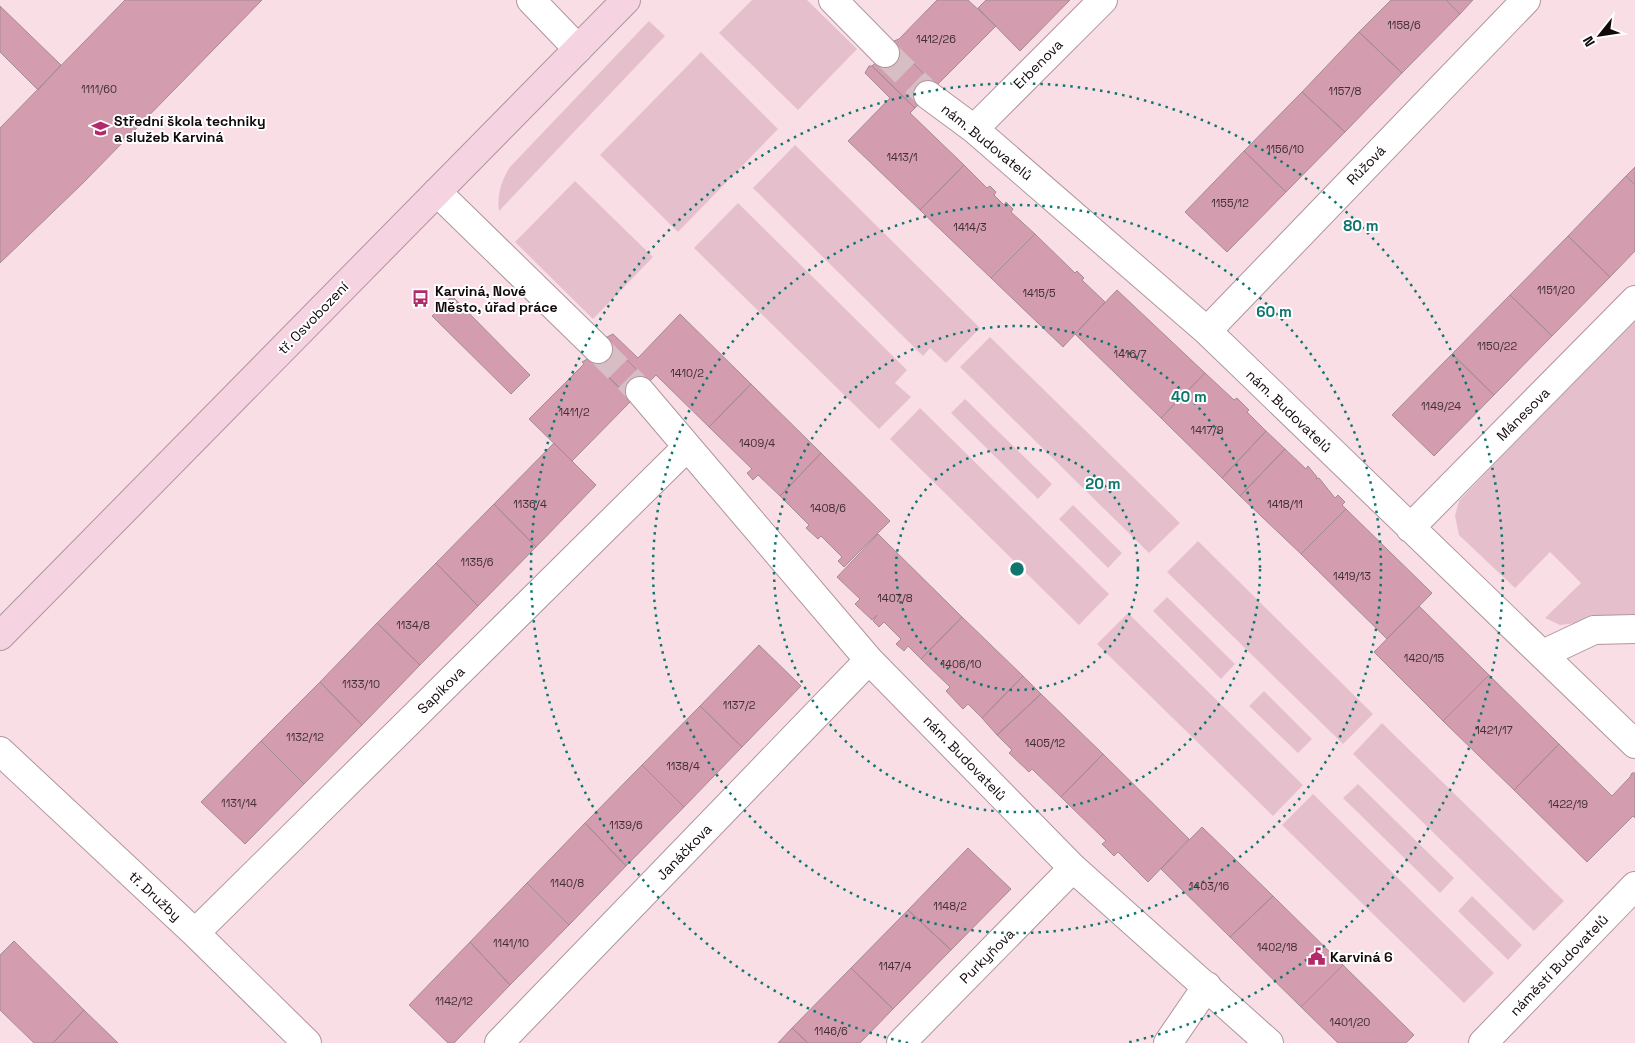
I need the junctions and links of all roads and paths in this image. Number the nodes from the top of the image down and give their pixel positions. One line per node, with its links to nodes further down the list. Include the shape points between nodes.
1 (531, 0): 6 (street)
2 (626, 0): 6 (street, tř. Osvobození)
3 (833, 0): 7 (street)
4 (1103, 0): 9 (street, Erbenova)
5 (1526, 0): 12 (street, Růžová)
6 (578, 48): 10 (street, tř. Osvobození)
7 (885, 53)
8 (928, 95): 9 (street, nám. Budovatelů)
9 (974, 129): 12 (street, nám. Budovatelů)
10 (437, 192): 13 (street); 18 (street, tř. Osvobození)
11 (1635, 300): 16 (street, Mánesova)
12 (1207, 331): 16 (street, nám. Budovatelů)
13 (598, 349)
14 (640, 391): 15 (street, nám. Budovatelů)
15 (687, 447): 20 (street, nám. Budovatelů); 25 (street, Sapíkova)
16 (1410, 528): 19 (street, nám. Budovatelů)
17 (1635, 629): 19 (street, via 1594,630)
18 (0, 636)
19 (1543, 654): 21 (street, nám. Budovatelů)
20 (869, 660): 23 (street, nám. Budovatelů); 28 (street, Janáčkova)
21 (1635, 744)
22 (0, 751): 25 (street, tř. Družby)
23 (1073, 868): 26 (street, nám. Budovatelů); 29 (street, Purkyňova)
24 (1635, 886): 32 (street, náměstí Budovatelů)
25 (195, 933): 27 (street, tř. Družby)
26 (1207, 986): 30 (street); 31 (street, nám. Budovatelů)
27 (308, 1043)
28 (499, 1043)
29 (901, 1043)
30 (1168, 1043)
31 (1269, 1043)
32 (1483, 1043)

